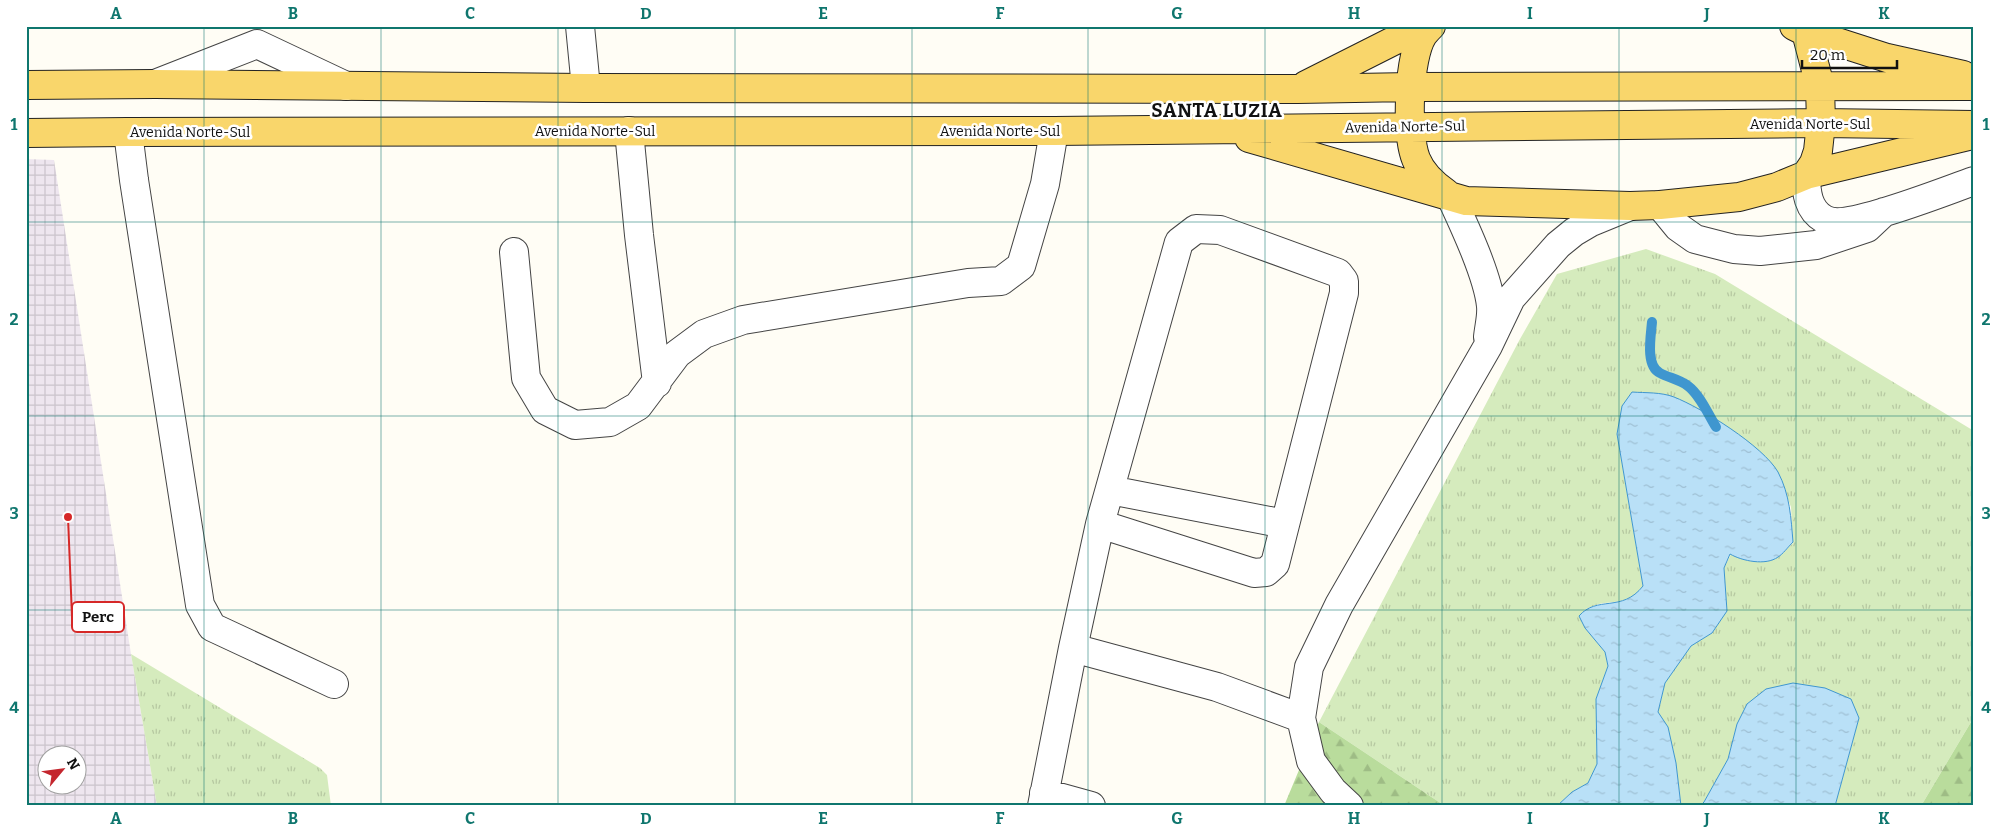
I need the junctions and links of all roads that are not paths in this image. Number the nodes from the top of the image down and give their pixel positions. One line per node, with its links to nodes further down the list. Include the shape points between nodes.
1 (580, 26): 13 (street)
2 (1423, 26): 14 (main road)
3 (1431, 26): 10 (main road, via 1418,47)
4 (1802, 28): 6 (main road, via 1888,58); 11 (main road)
5 (257, 35): 7 (street); 9 (street)
6 (1974, 78)
7 (155, 84): 8 (main road); 9 (main road)
8 (26, 85)
9 (346, 86): 13 (main road)
10 (1411, 86): 11 (main road); 14 (main road); 17 (main road)
11 (1820, 86): 12 (main road); 15 (main road)
12 (1974, 86)
13 (586, 88): 14 (main road)
14 (1298, 89)
15 (1821, 123): 16 (main road, Avenida Norte-Sul); 17 (main road, Avenida Norte-Sul); 24 (main road, via 1818,151)
16 (1974, 125)
17 (1411, 127): 18 (main road, Avenida Norte-Sul); 26 (main road, via 1412,147 1422,172)
18 (1221, 130): 19 (main road, Avenida Norte-Sul); 26 (main road)
19 (1054, 131): 21 (main road, Avenida Norte-Sul); 32 (street, via 1044,184 1021,266 1001,281 743,320 704,334 677,354)
20 (128, 132): 21 (main road, Avenida Norte-Sul); 22 (main road, Avenida Norte-Sul); 37 (street, via 200,605 212,627)
21 (629, 132): 32 (street)
22 (26, 133)
23 (1974, 135): 24 (main road)
24 (1806, 176): 27 (main road, via 1739,197); 29 (street, via 1806,194 1822,219 1845,222)
25 (1974, 181): 29 (street)
26 (1451, 197): 28 (main road, via 1497,203); 31 (street, via 1465,226 1491,306)
27 (1660, 205): 28 (main road); 29 (street, via 1678,227 1695,239 1734,249 1760,251 1816,246 1867,228)
28 (1630, 206): 31 (street, via 1591,222 1558,245 1511,298)
29 (1884, 212)
30 (514, 252): 32 (street, via 526,378 545,410 575,425 610,422 638,406)
31 (1488, 346): 38 (street, via 1339,605 1309,667)
32 (657, 383)
33 (1110, 490): 34 (street); 35 (street); 35 (street, via 1179,242 1196,229 1220,230 1338,273 1344,282 1344,293)
34 (1100, 524): 35 (street, via 1254,574 1266,572 1275,564); 36 (street)
35 (1285, 524)
36 (1073, 648): 38 (street, via 1217,687); 39 (street)
37 (334, 684)
38 (1301, 718): 41 (street, via 1311,761 1333,791)
39 (1043, 799): 40 (street)
40 (1091, 806)
41 (1350, 806)

